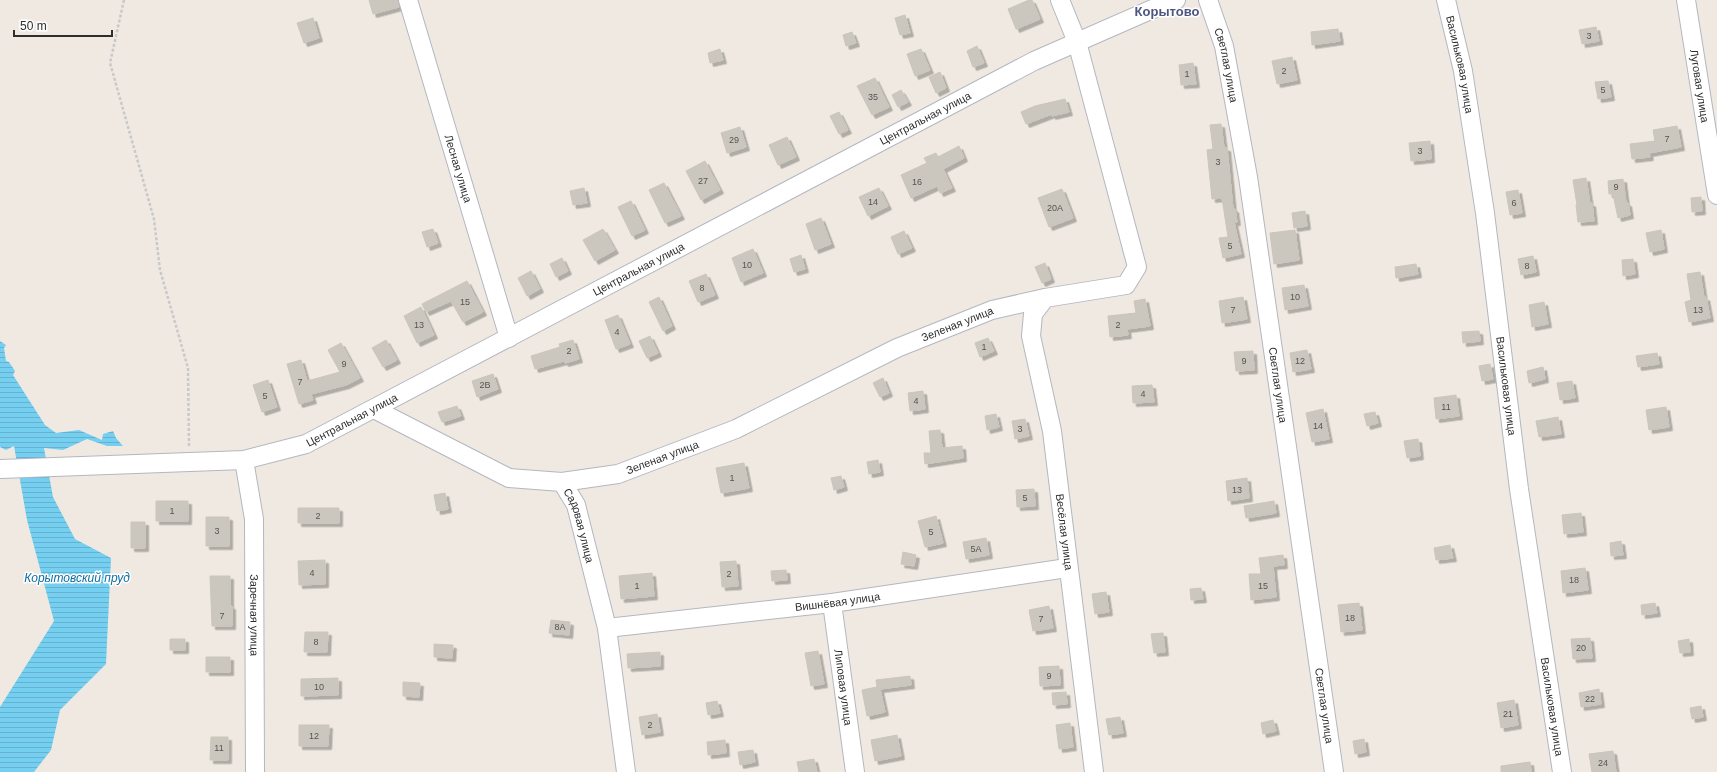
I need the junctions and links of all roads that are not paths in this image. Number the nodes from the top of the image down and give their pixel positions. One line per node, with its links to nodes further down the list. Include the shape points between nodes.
1 (408, 0): 10 (street, Лесная улица)
2 (1060, 0): 7 (street)
3 (1176, 0): 7 (street, Центральная улица)
4 (1208, 0): 22 (street, Светлая улица, via 1224,46 1248,177)
5 (1446, 0): 23 (street, Васильковая улица, via 1463,71 1485,213 1519,489)
6 (1686, 0): 8 (street, Луговая улица)
7 (1077, 42): 9 (street, Зеленая улица, via 1137,267 1126,285); 10 (street, Центральная улица, via 1034,61)
8 (1717, 195)
9 (1045, 298): 14 (street, Зеленая улица, via 992,310 897,348 736,429 670,455 618,474); 15 (street, Весёлая улица, via 1033,314 1031,336 1052,431)
10 (509, 338): 11 (street, Центральная улица)
11 (374, 409): 12 (street, Центральная улица, via 306,444); 14 (street, Садовая улица, via 508,478)
12 (244, 460): 13 (street, Центральная улица); 18 (street, Заречная улица, via 254,519)
13 (0, 469)
14 (562, 482): 17 (street, Садовая улица, via 576,505)
15 (1067, 568): 16 (street, Вишнёвая улица); 21 (street, Весёлая улица)
16 (832, 603): 17 (street, Вишнёвая улица); 20 (street, Липовая улица)
17 (607, 628): 19 (street, Садовая улица)
18 (255, 772)
19 (626, 772)
20 (855, 772)
21 (1094, 772)
22 (1334, 772)
23 (1562, 772)

